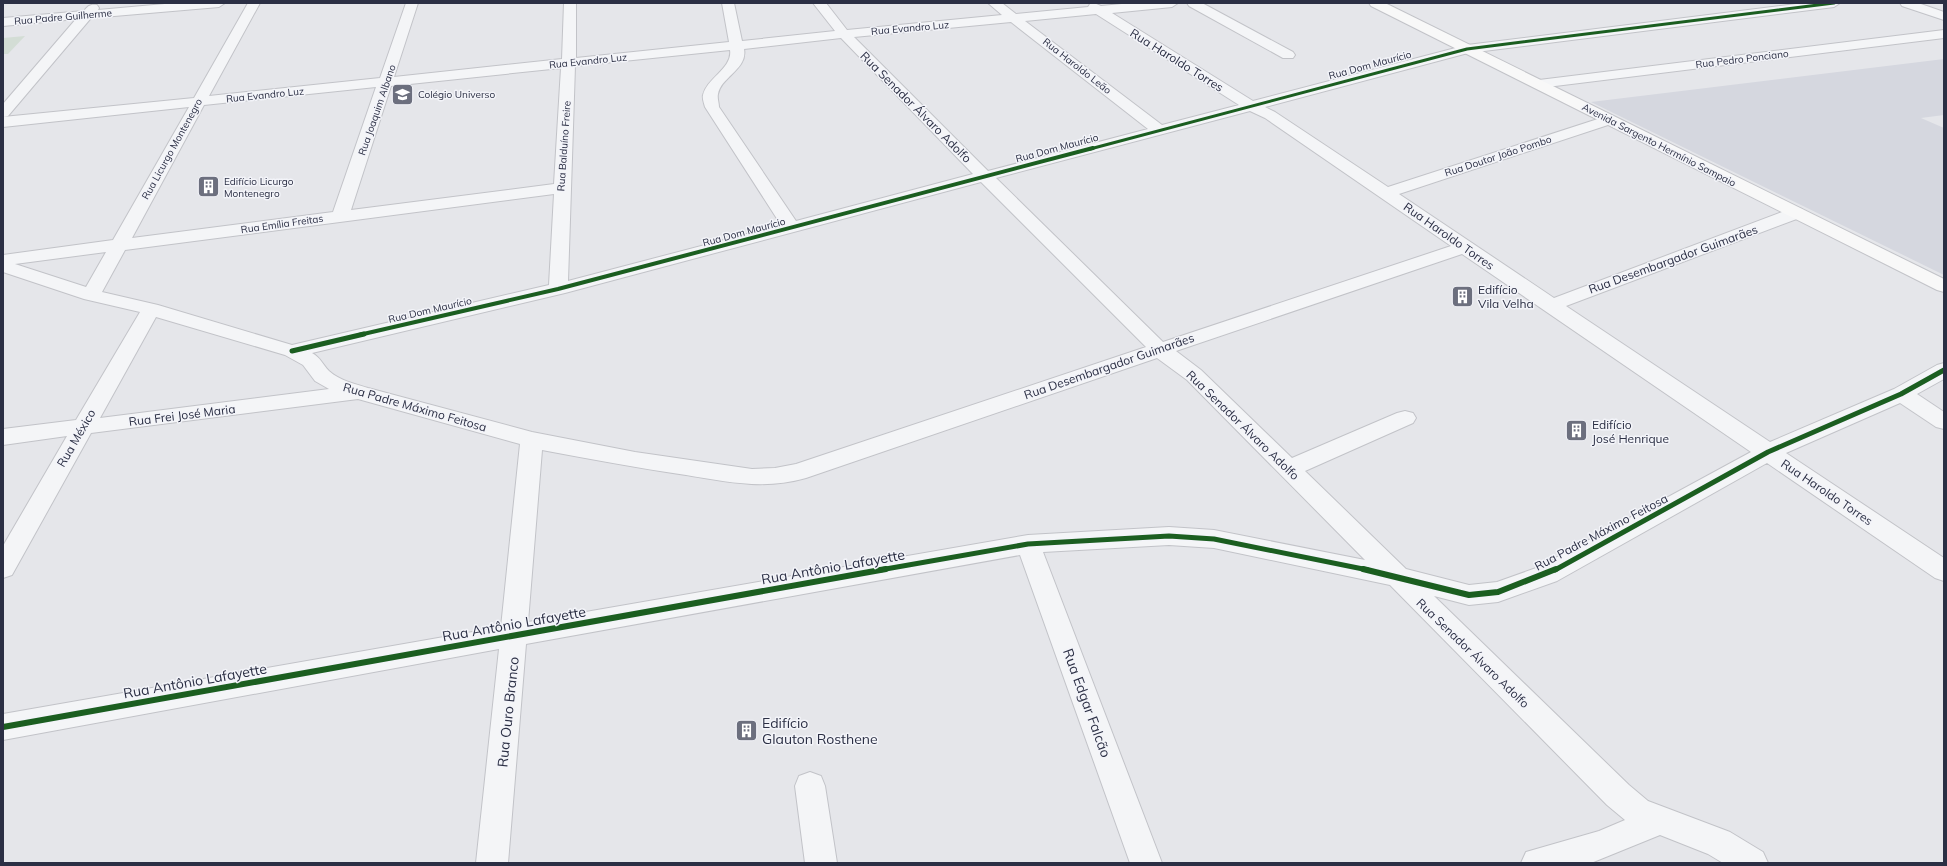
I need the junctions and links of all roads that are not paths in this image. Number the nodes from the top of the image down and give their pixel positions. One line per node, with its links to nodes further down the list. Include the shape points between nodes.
1 (98, 3): 15 (street)
2 (219, 3): 15 (street, Rua Padre Guilherme)
3 (254, 3): 27 (street, Rua Licurgo Montenegro)
4 (412, 3): 25 (street, Rua Joaquim Albano)
5 (570, 3): 24 (street, Rua Balduíno Freire)
6 (728, 3): 21 (street)
7 (819, 3): 19 (street, Rua Senador Álvaro Adolfo)
8 (994, 3): 17 (street, Rua Haroldo Leão)
9 (1172, 3): 14 (street, Rua Evandro Luz)
10 (1193, 3): 23 (street)
11 (1375, 3): 22 (main road, Avenida Sargento Hermínio Sampaio)
12 (1834, 3): 22 (street, Rua Dom Maurício)
13 (1906, 3): 16 (street)
14 (1092, 6): 17 (street, Rua Evandro Luz); 28 (street, Rua Haroldo Torres)
15 (88, 15): 18 (street, Rua Padre Guilherme); 29 (street)
16 (1944, 16)
17 (1014, 18): 19 (street, Rua Evandro Luz); 32 (street, Rua Haroldo Leão)
18 (3, 22)
19 (844, 34): 21 (street, Rua Evandro Luz); 33 (street, Rua Senador Álvaro Adolfo)
20 (1944, 34): 26 (street, Rua Pedro Ponciano)
21 (737, 45): 24 (street, Rua Evandro Luz); 38 (street, via 738,54 732,66 710,95 712,107)
22 (1466, 49): 26 (main road, Avenida Sargento Hermínio Sampaio); 28 (street, Rua Dom Maurício)
23 (1288, 55)
24 (570, 63): 25 (street, Rua Evandro Luz); 34 (street, Rua Balduíno Freire)
25 (386, 83): 27 (street, Rua Evandro Luz); 37 (street, Rua Joaquim Albano)
26 (1539, 84): 30 (main road, Avenida Sargento Hermínio Sampaio)
27 (199, 102): 31 (street, Rua Evandro Luz); 39 (street, Rua Licurgo Montenegro)
28 (1251, 106): 32 (street, Rua Dom Maurício); 35 (street, Rua Haroldo Torres, via 1270,115)
29 (3, 113)
30 (1609, 120): 35 (street, Rua Doutor João Pombo); 36 (main road, Avenida Sargento Hermínio Sampaio)
31 (3, 122)
32 (1158, 130): 33 (street, Rua Dom Maurício)
33 (985, 177): 38 (street, Rua Dom Maurício); 48 (street, Rua Senador Álvaro Adolfo)
34 (561, 188): 37 (street, Rua Emília Freitas); 44 (street, Rua Balduíno Freire)
35 (1387, 193): 40 (street, Rua Haroldo Torres)
36 (1796, 213): 43 (main road, Avenida Sargento Hermínio Sampaio); 46 (street, Rua Desembargador Guimarães)
37 (340, 217): 39 (street, Rua Emília Freitas)
38 (792, 228): 44 (street, Rua Dom Maurício)
39 (118, 246): 41 (street, Rua Emília Freitas); 45 (street, Rua Licurgo Montenegro)
40 (1464, 247): 46 (street, Rua Haroldo Torres); 48 (street, Rua Desembargador Guimarães)
41 (3, 260)
42 (3, 266): 45 (street, Rua Padre Máximo Feitosa)
43 (1944, 286)
44 (558, 290): 49 (street, Rua Dom Maurício)
45 (91, 295): 47 (street, Rua Padre Máximo Feitosa)
46 (1549, 306): 58 (street, Rua Haroldo Torres)
47 (151, 309): 49 (street, Rua Padre Máximo Feitosa); 55 (street, Rua México)
48 (1159, 349): 59 (street, Rua Senador Álvaro Adolfo, via 1194,375); 60 (street, Rua Desembargador Guimarães, via 798,472)
49 (292, 351): 51 (street, Rua Padre Máximo Feitosa, via 310,360 322,376 335,384)
50 (1944, 370): 52 (street, Rua Padre Máximo Feitosa)
51 (361, 393): 55 (street, Rua Frei José Maria); 57 (street, Rua Padre Máximo Feitosa)
52 (1901, 394): 54 (street); 58 (street, Rua Padre Máximo Feitosa)
53 (1405, 418): 59 (street)
54 (1944, 422)
55 (83, 427): 56 (street, Rua Frei José Maria); 62 (street, Rua México)
56 (3, 437)
57 (532, 440): 60 (street, Rua Padre Máximo Feitosa, via 635,460); 65 (street, Rua Ouro Branco)
58 (1768, 452): 63 (street, Rua Haroldo Torres); 64 (street, Rua Padre Máximo Feitosa, via 1548,574 1498,592 1469,595)
59 (1289, 469): 64 (street, Rua Senador Álvaro Adolfo)
60 (752, 477)
61 (1028, 544): 64 (street, Rua Padre Máximo Feitosa, via 1169,536 1214,539); 65 (street, Rua Antônio Lafayette); 71 (street, Rua Edgar Falcão)
62 (3, 568)
63 (1944, 571)
64 (1395, 576): 68 (street, Rua Senador Álvaro Adolfo, via 1618,795 1637,811)
65 (515, 636): 66 (street, Rua Antônio Lafayette); 69 (street, Rua Ouro Branco)
66 (3, 727)
67 (810, 786): 70 (street)
68 (1658, 820): 72 (street, via 1628,836); 73 (street, Rua Senador Álvaro Adolfo, via 1719,843)
69 (492, 863)
70 (821, 863)
71 (1146, 863)
72 (1537, 863)
73 (1752, 863)

